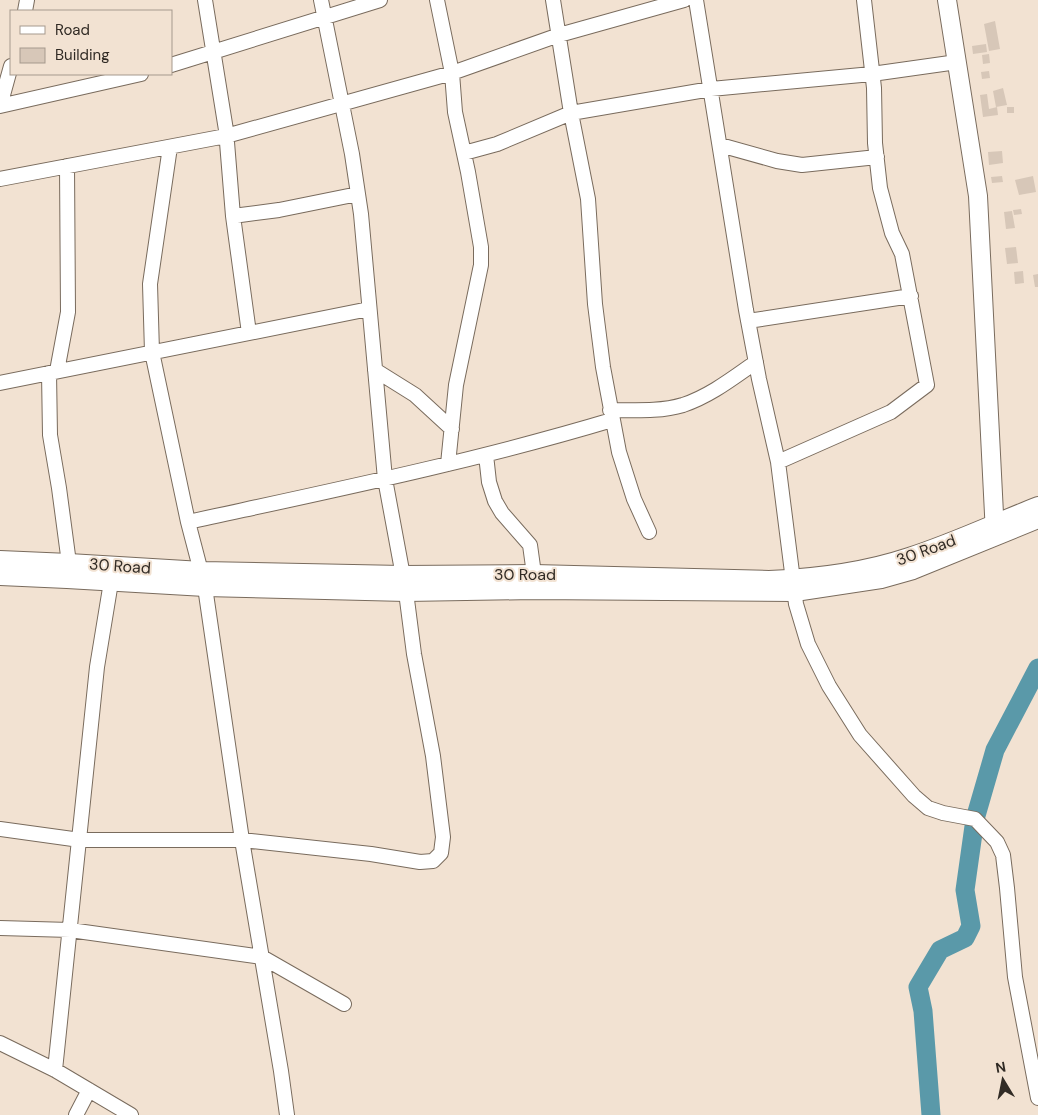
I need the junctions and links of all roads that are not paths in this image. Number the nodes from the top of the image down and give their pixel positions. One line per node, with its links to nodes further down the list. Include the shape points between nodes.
1 (205, 0): 12 (street)
2 (321, 0): 10 (street)
3 (380, 0): 10 (street)
4 (437, 0): 16 (street)
5 (553, 0): 11 (street)
6 (684, 0): 11 (street)
7 (696, 0): 19 (street)
8 (864, 0): 17 (street)
9 (947, 0): 13 (main road)
10 (325, 16): 12 (street); 21 (street)
11 (559, 35): 16 (street); 22 (street)
12 (213, 53): 14 (street); 23 (street)
13 (957, 62): 17 (street); 49 (main road, via 978,196)
14 (172, 65)
15 (10, 70): 20 (street)
16 (452, 73): 21 (street); 26 (street, via 455,112)
17 (872, 74): 19 (street); 27 (street)
18 (136, 75): 20 (street)
19 (711, 89): 22 (street); 24 (street)
20 (1, 101)
21 (343, 104): 23 (street); 30 (street)
22 (571, 113): 26 (street, via 497,144); 41 (street, via 588,199 602,368)
23 (226, 136): 25 (street); 31 (street)
24 (720, 145): 27 (street, via 802,165); 34 (street)
25 (170, 147): 28 (street); 36 (street, via 150,284)
26 (464, 153): 42 (street, via 481,247 481,265 456,385)
27 (877, 157): 32 (street, via 880,188 892,232 902,254)
28 (67, 166): 29 (street); 39 (street, via 68,312)
29 (0, 179)
30 (358, 194): 31 (street); 33 (street)
31 (233, 216): 35 (street)
32 (911, 296): 34 (street); 44 (street, via 927,385 891,412)
33 (369, 309): 35 (street); 38 (street)
34 (748, 321): 37 (street)
35 (249, 333): 36 (street)
36 (152, 352): 39 (street); 48 (street)
37 (756, 362): 41 (street, via 712,392 683,405); 44 (street)
38 (375, 370): 42 (street, via 415,395); 46 (street)
39 (53, 372): 40 (street); 52 (street, via 50,435)
40 (0, 383)
41 (611, 415): 43 (street, via 544,440); 50 (street, via 619,452)
42 (452, 428): 45 (street)
43 (486, 455): 45 (street); 53 (street, via 495,501 530,545)
44 (778, 462): 58 (street)
45 (448, 464): 46 (street)
46 (385, 479): 48 (street); 57 (street)
47 (1037, 513): 49 (main road, 30 Road)
48 (188, 522): 55 (street)
49 (994, 531): 58 (main road, 30 Road, via 914,570 881,579)
50 (649, 532)
51 (0, 560): 52 (main road, 30 Road)
52 (69, 562): 55 (main road, 30 Road)
53 (534, 574): 57 (main road, 30 Road); 58 (main road, 30 Road, via 769,580)
54 (0, 576): 56 (main road, 30 Road)
55 (203, 579): 56 (main road, 30 Road); 57 (main road, 30 Road); 61 (street)
56 (110, 582): 60 (street, via 97,667)
57 (404, 584): 58 (main road, 30 Road, via 533,590); 61 (street, via 433,756 443,837 441,853 433,861 420,862)
58 (794, 586): 69 (street, via 808,644 829,686 860,735 928,808 975,819 997,842 1007,888 1015,977)
59 (0, 829): 60 (street)
60 (80, 840): 61 (street); 63 (street)
61 (242, 840): 64 (street)
62 (0, 928): 63 (street)
63 (70, 930): 64 (street); 67 (street)
64 (262, 957): 65 (street); 72 (street)
65 (344, 1004)
66 (0, 1043): 67 (street)
67 (55, 1070): 68 (street)
68 (89, 1090): 70 (street); 71 (street)
69 (1038, 1098)
70 (76, 1115)
71 (131, 1115)
72 (287, 1115)

